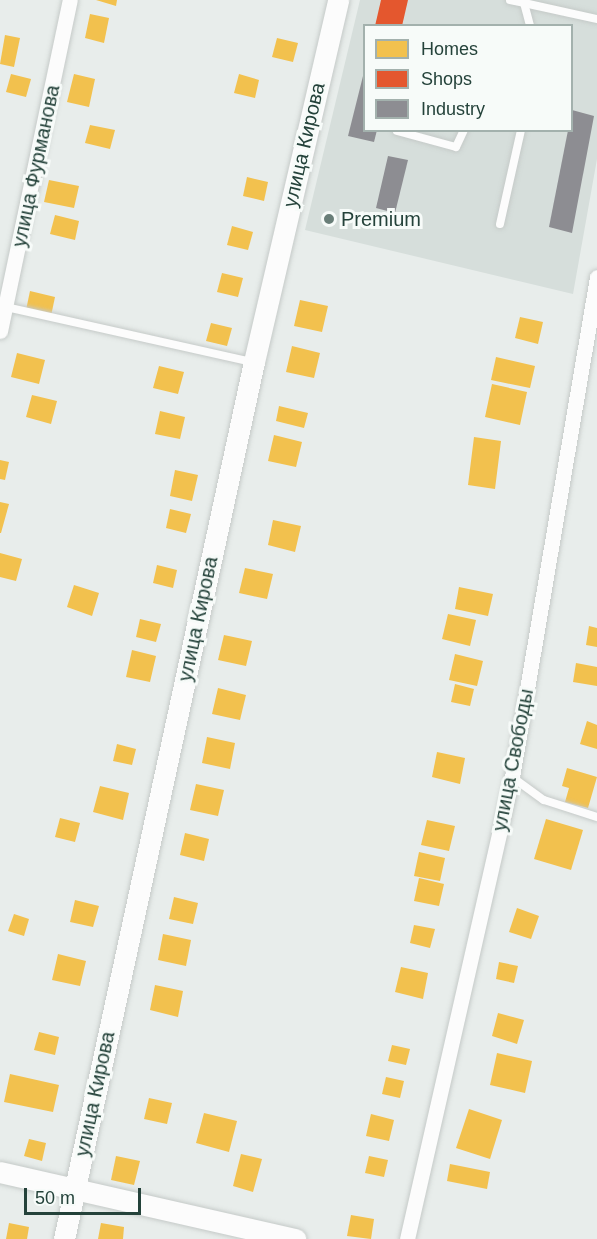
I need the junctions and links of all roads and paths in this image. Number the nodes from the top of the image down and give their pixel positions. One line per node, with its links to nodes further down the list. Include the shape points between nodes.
1 (70, 0): 12 (street, улица Фурманова)
2 (338, 0): 14 (street, улица Кирова)
3 (510, 0): 4 (lane)
4 (524, 3): 5 (lane); 6 (lane)
5 (597, 20)
6 (529, 24)
7 (401, 132): 8 (lane, via 456,147)
8 (463, 132)
9 (521, 132): 10 (lane)
10 (500, 224)
11 (597, 277): 15 (street, улица Свободы)
12 (6, 307): 13 (street, улица Фурманова); 14 (lane)
13 (0, 331)
14 (254, 362): 18 (street, улица Кирова)
15 (512, 777): 16 (lane, via 544,800); 21 (street, улица Свободы)
16 (597, 817)
17 (0, 1172): 18 (street)
18 (73, 1191): 19 (street, улица Кирова); 20 (street)
19 (64, 1239)
20 (295, 1239)
21 (407, 1239)

